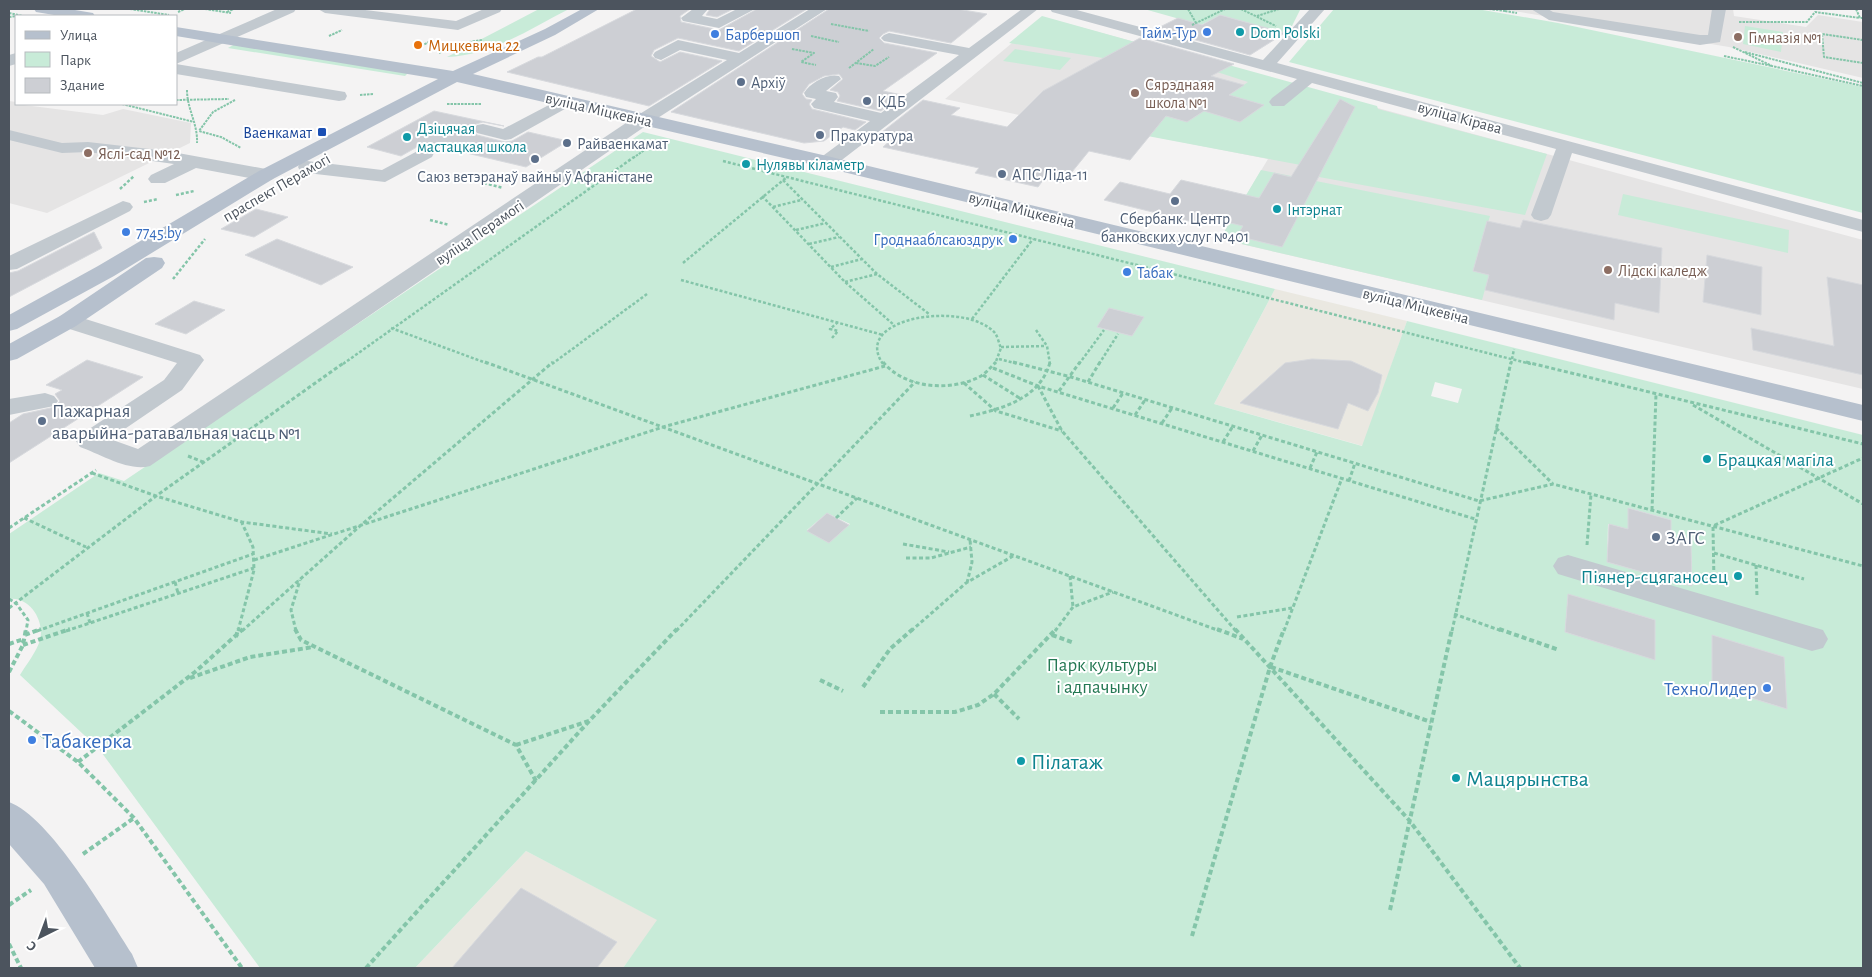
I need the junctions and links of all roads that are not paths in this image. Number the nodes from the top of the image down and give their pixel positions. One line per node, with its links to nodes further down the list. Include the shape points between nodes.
1 (41, 9): 12 (main road)
2 (289, 9): 17 (street)
3 (325, 9): 4 (street, via 458,26)
4 (495, 9)
5 (592, 9): 16 (main road, праспект Перамогі)
6 (701, 9): 7 (street, via 688,18 719,24)
7 (748, 9)
8 (1032, 9): 19 (street)
9 (1057, 9): 22 (street, вуліца Кірава)
10 (1314, 9): 22 (street)
11 (1538, 9): 13 (street, via 1549,16 1700,40 1715,39)
12 (81, 15)
13 (1718, 15)
14 (823, 16): 21 (street, вуліца Перамогі)
15 (178, 31): 17 (main road, вуліца Міцкевіча)
16 (550, 32): 25 (main road, праспект Перамогі); 27 (main road, праспект Перамогі, via 528,50)
17 (222, 38): 23 (street); 25 (main road, вуліца Міцкевіча)
18 (889, 38): 19 (street)
19 (973, 53): 32 (street)
20 (661, 55): 21 (street, via 678,45)
21 (741, 58): 31 (street, вуліца Перамогі)
22 (1268, 64): 26 (street, вуліца Кірава)
23 (179, 69): 28 (street)
24 (839, 75): 32 (street, via 812,93 830,97 820,104)
25 (456, 76): 27 (main road, вуліца Міцкевіча); 40 (main road, праспект Перамогі)
26 (1310, 76): 30 (street); 35 (street, вуліца Кірава)
27 (477, 80): 29 (main road, вуліца Міцкевіча); 39 (main road, праспект Перамогі)
28 (339, 96)
29 (566, 101): 31 (main road, вуліца Міцкевіча); 33 (street, via 505,135)
30 (1278, 102)
31 (644, 119): 38 (main road, вуліца Міцкевіча); 46 (street, вуліца Перамогі, via 141,460 89,441 173,386 192,360)
32 (884, 119): 38 (street)
33 (483, 129)
34 (9, 135): 37 (street, via 62,148 88,147)
35 (1568, 146): 43 (street, via 1562,154); 44 (street, вуліца Кірава)
36 (425, 154): 39 (street, via 384,176)
37 (195, 162): 40 (street); 41 (street)
38 (827, 162): 49 (main road, вуліца Міцкевіча)
39 (308, 167): 46 (main road, праспект Перамогі, via 227,213)
40 (266, 175): 47 (main road, праспект Перамогі, via 106,271)
41 (158, 179)
42 (123, 207): 45 (street)
43 (1540, 215)
44 (1863, 226)
45 (9, 264)
46 (68, 321): 48 (main road, праспект Перамогі)
47 (9, 324)
48 (9, 354)
49 (1863, 413)
50 (1577, 569): 51 (street)
51 (1812, 639)
52 (9, 818): 53 (main road, via 57,872)
53 (118, 968)

